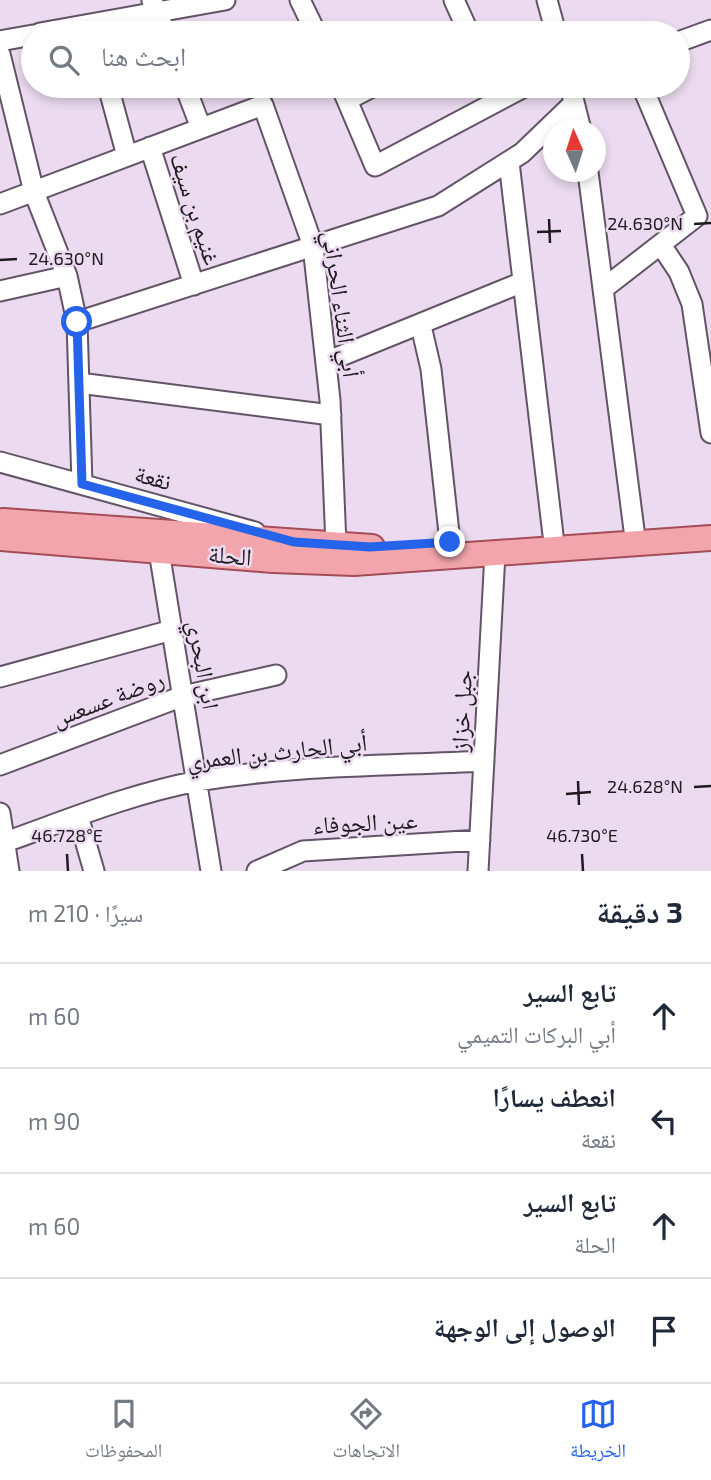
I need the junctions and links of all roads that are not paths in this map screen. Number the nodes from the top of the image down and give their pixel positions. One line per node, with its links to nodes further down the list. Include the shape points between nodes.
1 (226, 0): 5 (street)
2 (300, 0): 7 (street)
3 (454, 0): 8 (street)
4 (547, 0): 9 (street)
5 (154, 6): 6 (street)
6 (114, 21)
7 (310, 21)
8 (464, 21)
9 (553, 21)
10 (711, 30): 12 (street)
11 (21, 37): 13 (street)
12 (690, 38)
13 (0, 41)
14 (0, 54): 28 (street)
15 (111, 98): 25 (street, غنيم بن سيف)
16 (190, 98): 23 (street)
17 (346, 98): 18 (street, via 375,166)
18 (488, 98)
19 (568, 98): 26 (street)
20 (573, 98): 22 (street)
21 (647, 98): 30 (street, via 697,214)
22 (578, 119)
23 (201, 128): 24 (street, أبي الثناء الحراني); 31 (street, أبي الثناء الحراني, via 262,106)
24 (150, 147): 25 (street, أبي الثناء الحراني); 34 (street, غنيم بن سيف)
25 (127, 156): 28 (street, أبي الثناء الحراني)
26 (509, 162): 31 (street, via 438,206); 33 (street)
27 (589, 182): 35 (street)
28 (34, 191): 29 (street, أبي الثناء الحراني); 32 (street)
29 (0, 204)
30 (661, 245): 35 (street); 42 (street, via 692,304)
31 (313, 247): 34 (street); 39 (street, أبي الثناء الحراني)
32 (67, 276): 36 (street); 37 (street)
33 (523, 282): 38 (street); 48 (street)
34 (194, 285): 37 (street)
35 (603, 289): 47 (street)
36 (0, 291)
37 (77, 322): 40 (street)
38 (421, 326): 39 (street); 52 (street, via 431,369)
39 (326, 362): 41 (street, أبي الثناء الحراني)
40 (79, 383): 41 (street); 44 (street)
41 (331, 415): 53 (street, أبي الثناء الحراني)
42 (711, 433)
43 (0, 462): 44 (street, نقعة)
44 (82, 484): 51 (street, نقعة)
45 (0, 521): 51 (main road, الحلة)
46 (711, 525): 47 (main road, الحلة)
47 (634, 530): 48 (main road, الحلة)
48 (553, 535): 52 (main road, الحلة)
49 (0, 538): 54 (main road, الحلة)
50 (711, 538): 55 (main road, الحلة)
51 (294, 542): 53 (main road, الحلة)
52 (450, 542): 53 (main road, الحلة)
53 (336, 545)
54 (159, 551): 55 (main road, الحلة, via 354,563); 56 (street, ابن البحري)
55 (495, 553): 60 (street, جبل خزاز)
56 (172, 630): 58 (street); 59 (street, ابن البحري)
57 (276, 675): 59 (street, روضة عسعس)
58 (0, 677)
59 (183, 696): 61 (street, روضة عسعس); 62 (street, ابن البحري)
60 (484, 761): 62 (street, أبي الحارث بن العمري, via 278,772); 65 (street, جبل خزاز)
61 (0, 765)
62 (198, 782): 64 (street, أبي الحارث بن العمري, via 117,801); 69 (street, ابن البحري)
63 (0, 813): 66 (street)
64 (78, 816): 66 (street, أبي الحارث بن العمري); 68 (street)
65 (480, 841): 70 (street, عين الجوفاء, via 303,851); 71 (street, جبل خزاز)
66 (3, 843): 67 (street)
67 (9, 871)
68 (94, 871)
69 (211, 871)
70 (257, 871)
71 (478, 871)

